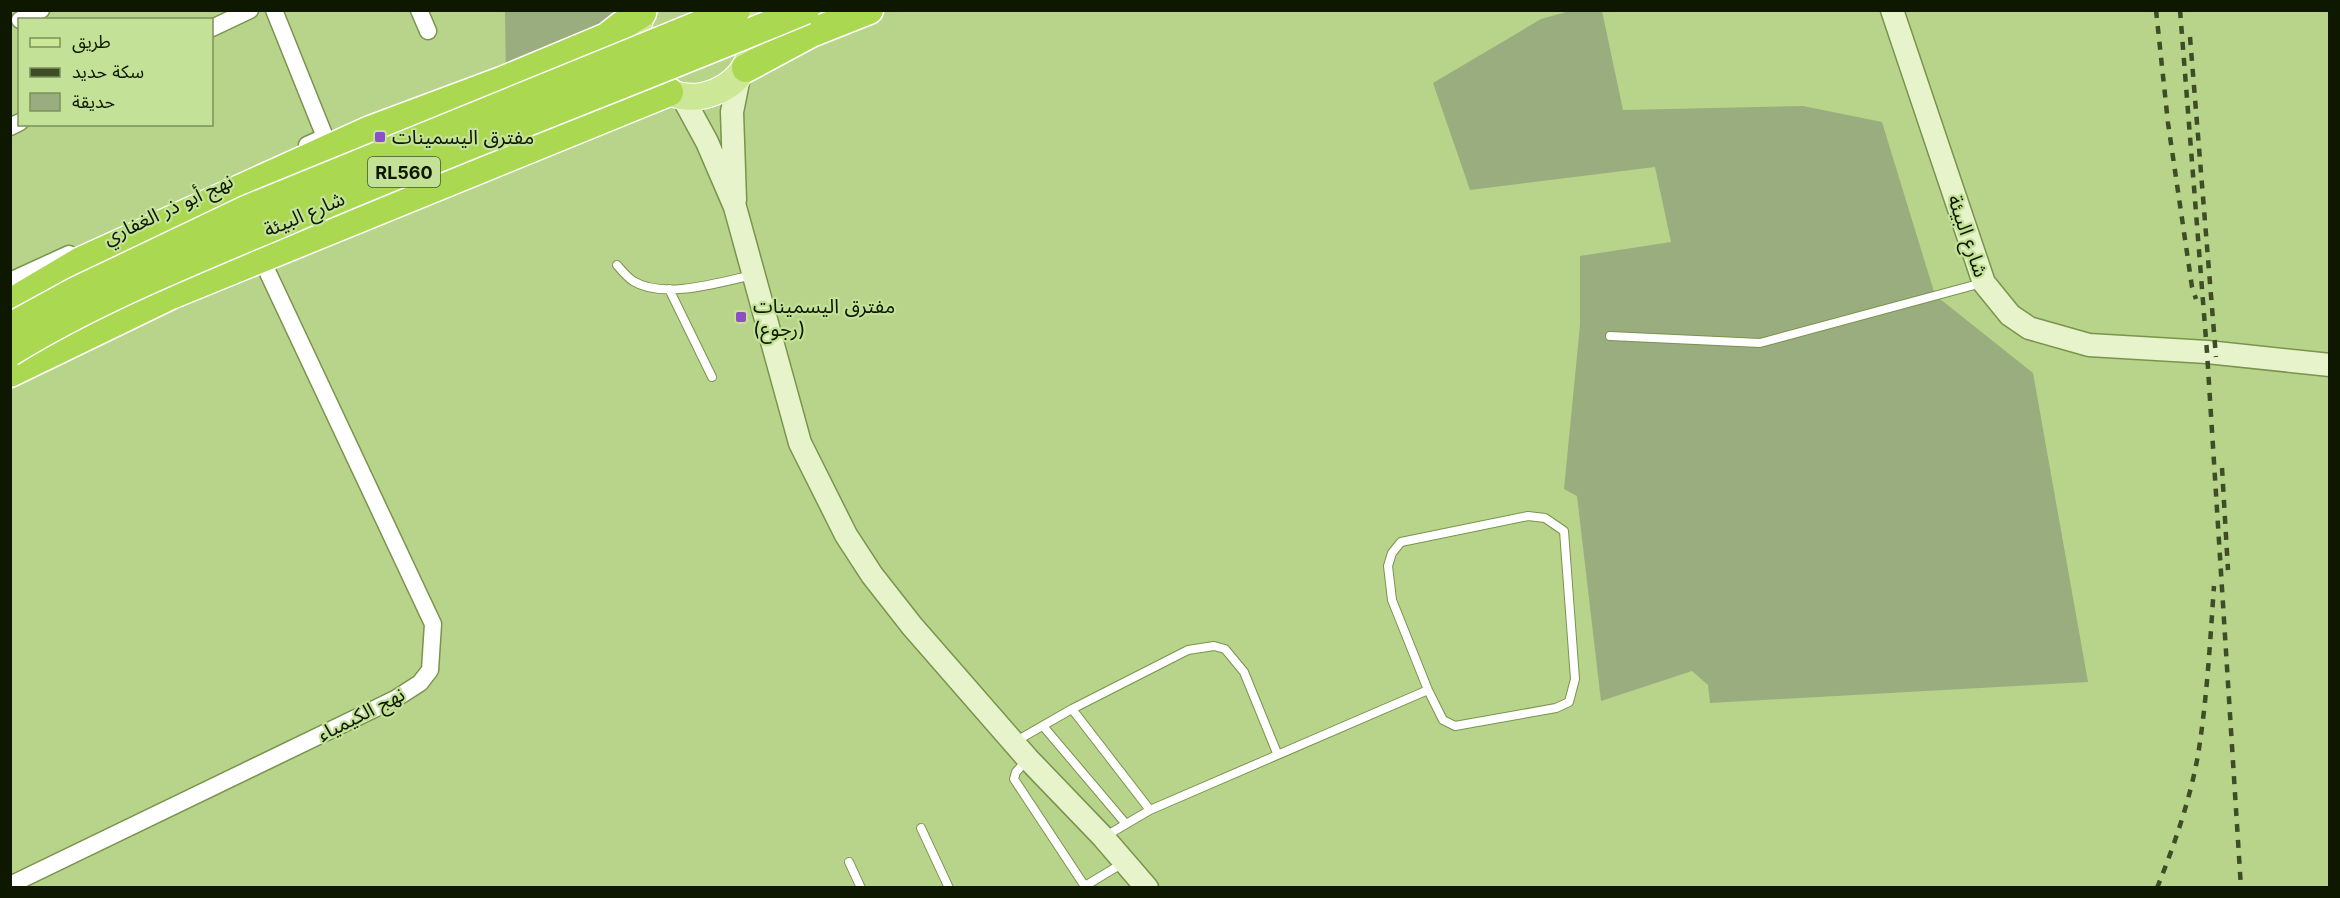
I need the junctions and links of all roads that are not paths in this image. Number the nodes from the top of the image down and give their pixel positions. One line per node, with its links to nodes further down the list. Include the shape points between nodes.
1 (40, 10): 11 (street)
2 (250, 10): 12 (street)
3 (274, 10): 20 (street, نهج أبو ذر الغفاري, via 325,137)
4 (420, 10): 13 (street)
5 (736, 10): 24 (highway, RL560, bridge, via 248,209)
6 (745, 10): 14 (main road, via 753,32 752,51)
7 (805, 10): 26 (highway, شارع البيئة / RL560, bridge, via 193,260)
8 (869, 10): 14 (highway, via 811,33)
9 (1892, 10): 21 (main road, شارع البيئة)
10 (643, 12): 15 (main road, via 636,30 643,66 654,81); 23 (highway, via 607,37 370,130 81,261)
11 (24, 18)
12 (213, 27)
13 (428, 31)
14 (742, 73): 15 (main road, via 713,94); 16 (main road, via 732,112)
15 (676, 94): 16 (main road, via 708,142); 17 (highway)
16 (735, 207): 19 (main road)
17 (261, 258): 28 (highway, via 171,295); 41 (street, نهج الكيمياء, via 433,624 430,670 420,683 394,699)
18 (617, 265): 22 (lane, via 634,282)
19 (754, 275): 22 (lane); 33 (main road, via 800,443 846,535 912,626)
20 (10, 281)
21 (1984, 283): 25 (lane, via 1760,343); 27 (main road, شارع البيئة, via 2010,315 2029,328 2089,345)
22 (669, 289): 29 (lane)
23 (10, 303)
24 (10, 327)
25 (1610, 336)
26 (10, 352)
27 (2330, 364)
28 (10, 373)
29 (712, 377)
30 (1428, 690): 30 (lane, via 1443,720 1455,726 1556,708 1569,702 1575,679 1564,531 1557,525 1545,518 1528,516 1401,542 1392,553 1388,566 1392,600); 34 (lane)
31 (1072, 709): 32 (lane); 34 (lane, via 1188,650 1214,646 1225,649 1244,672); 35 (lane)
32 (1043, 726): 33 (lane); 36 (lane)
33 (1022, 750): 38 (main road); 42 (lane, via 1014,779)
34 (1277, 753): 35 (lane)
35 (1150, 810): 36 (lane)
36 (1126, 824): 38 (lane)
37 (921, 828): 44 (lane)
38 (1103, 837): 40 (main road)
39 (849, 862): 43 (lane)
40 (1125, 862): 42 (lane); 45 (main road)
41 (10, 885)
42 (1085, 887)
43 (861, 888)
44 (949, 888)
45 (1146, 888)

